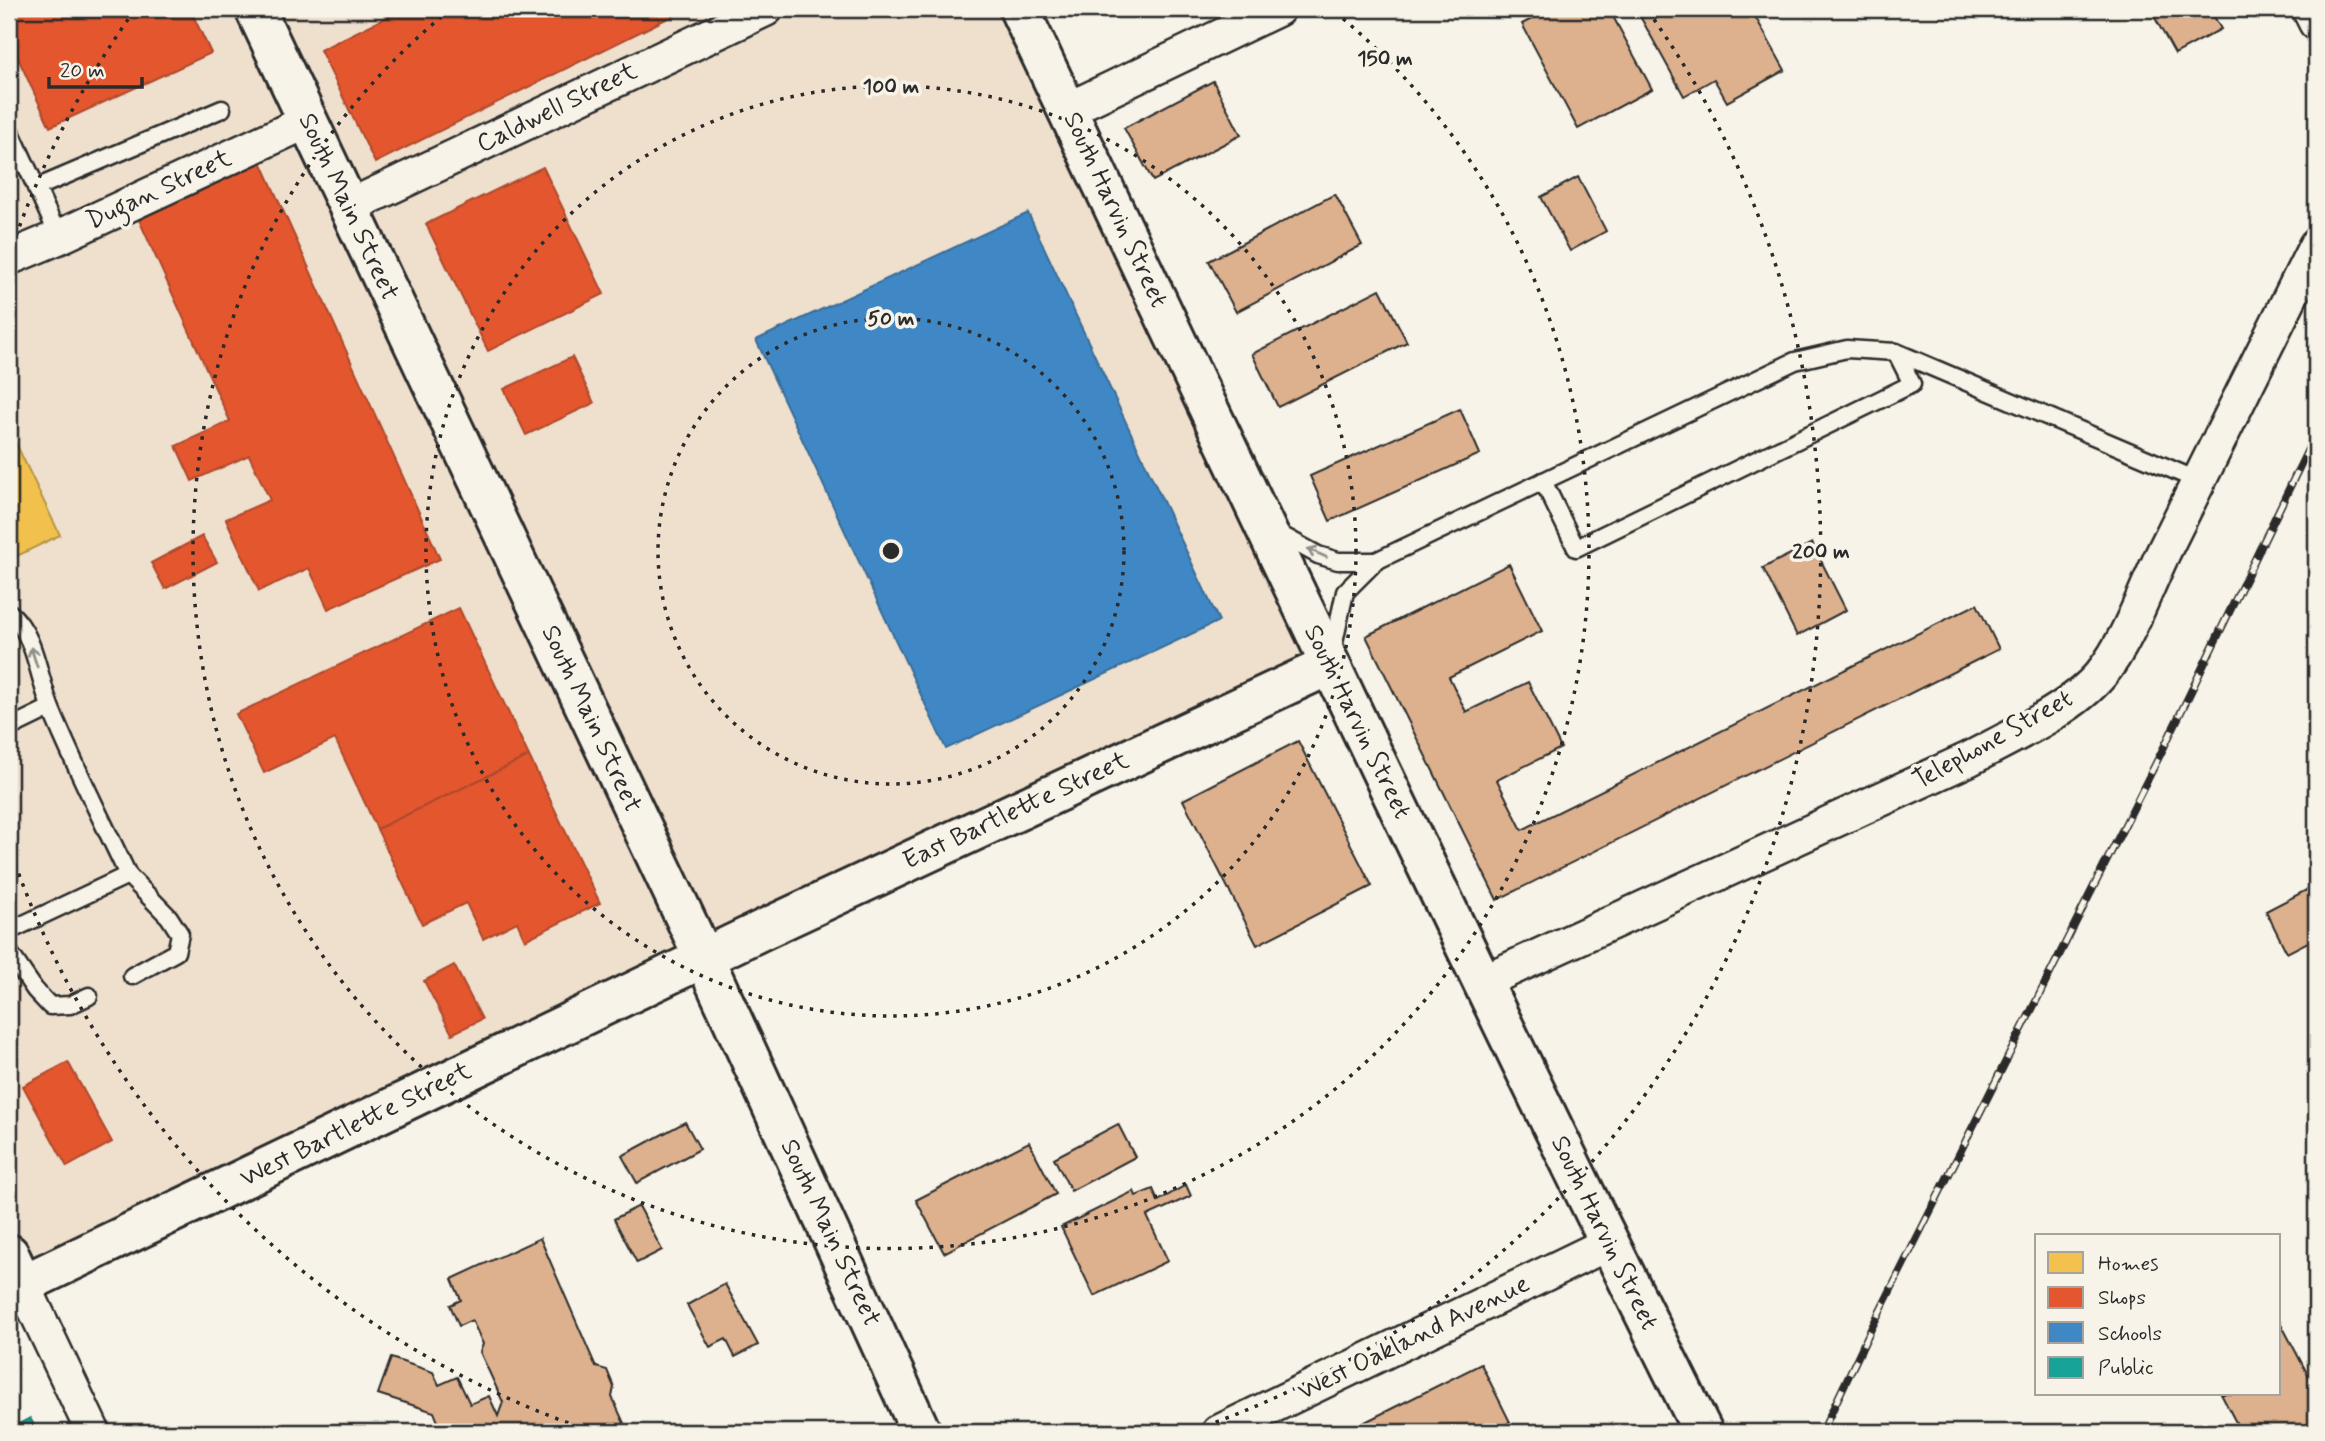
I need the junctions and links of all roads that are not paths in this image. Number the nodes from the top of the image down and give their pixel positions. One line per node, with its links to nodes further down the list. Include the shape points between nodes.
1 (255, 9): 9 (street, South Main Street)
2 (766, 9): 12 (street, Caldwell Street)
3 (1019, 9): 8 (street, South Harvin Street)
4 (1278, 9): 8 (street)
5 (2309, 9): 6 (street)
6 (2316, 23)
7 (222, 109): 11 (lane)
8 (1068, 110): 19 (street, South Harvin Street)
9 (307, 121): 12 (street, South Main Street); 13 (street, Dugan Street)
10 (9, 128): 11 (lane)
11 (36, 188): 13 (lane)
12 (348, 207): 28 (street, South Main Street)
13 (60, 237): 15 (street, Dugan Street)
14 (2316, 245): 18 (street, Telephone Street)
15 (9, 258)
16 (1896, 352): 17 (lane, via 1847,349 1795,360); 17 (lane, via 1912,384 1576,548); 18 (lane)
17 (1543, 481): 20 (lane)
18 (2199, 481): 30 (street, Telephone Street, via 2121,644 2103,672 2079,695 1969,759)
19 (1263, 524): 20 (lane, one-way to 19, via 1338,561 1318,555); 22 (street, South Harvin Street)
20 (1376, 561): 22 (lane, via 1345,593)
21 (9, 612): 23 (lane, one-way to 21, via 32,649 20,621)
22 (1330, 665): 28 (street, East Bartlette Street); 30 (street, South Harvin Street)
23 (50, 708): 24 (lane); 25 (lane)
24 (9, 727)
25 (128, 875): 26 (lane); 29 (lane, via 180,934 176,952)
26 (9, 931)
27 (9, 952): 31 (lane, via 50,1006 70,1005)
28 (704, 958): 33 (street, West Bartlette Street); 35 (street, South Main Street)
29 (132, 976)
30 (1482, 982): 32 (street, South Harvin Street)
31 (89, 996)
32 (1609, 1243): 36 (street, West Oakland Avenue); 37 (street, South Harvin Street)
33 (13, 1277): 34 (street)
34 (93, 1432)
35 (921, 1432)
36 (1219, 1432)
37 (1703, 1432)

